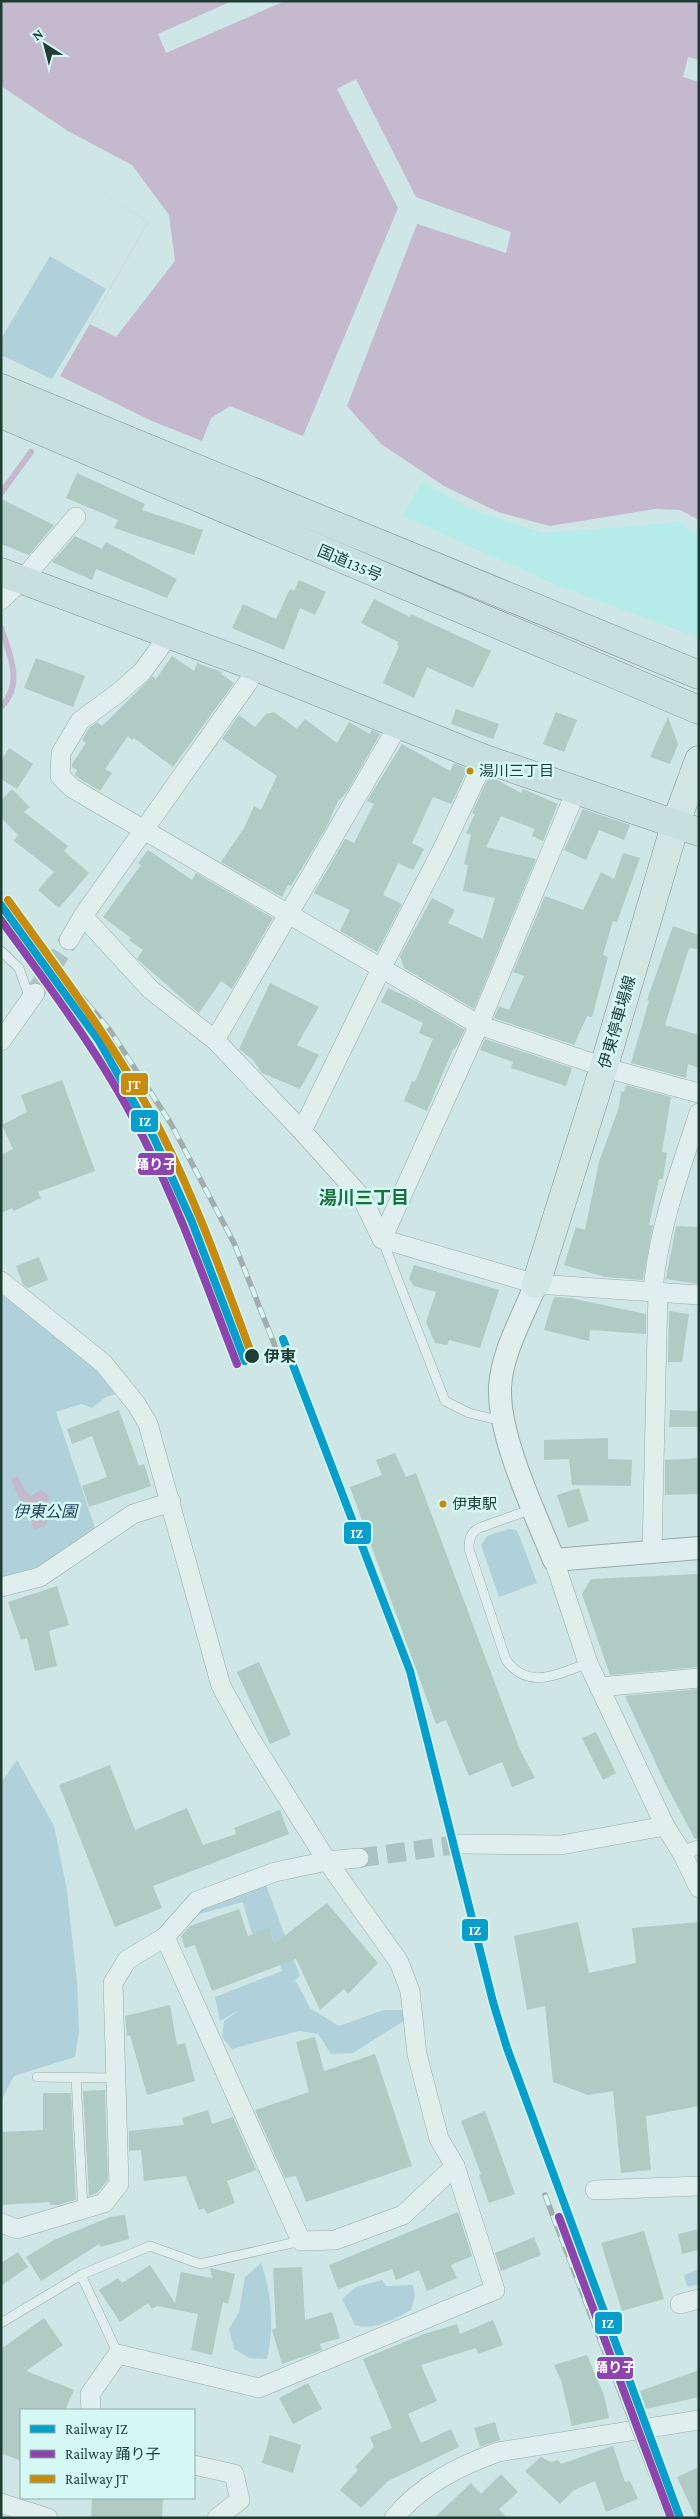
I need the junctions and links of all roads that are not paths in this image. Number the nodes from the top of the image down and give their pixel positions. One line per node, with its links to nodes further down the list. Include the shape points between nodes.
1 (1, 388): 8 (highway, 国道135号)
2 (1, 414): 9 (highway, 国道135号)
3 (76, 517): 4 (street)
4 (12, 576): 5 (street); 6 (highway)
5 (1, 600)
6 (165, 634): 7 (highway); 15 (street, via 161,646 142,672 80,721 61,752 60,776 72,788)
7 (256, 667): 10 (highway); 15 (street)
8 (699, 675)
9 (699, 710)
10 (399, 724): 11 (highway); 16 (street)
11 (485, 759): 13 (highway); 20 (street)
12 (699, 760): 14 (main road, 伊東停車場線)
13 (576, 791): 14 (highway); 22 (street)
14 (687, 827): 25 (main road, 伊東停車場線)
15 (143, 831): 16 (street); 17 (street)
16 (288, 914): 20 (street); 23 (street)
17 (83, 916): 18 (street); 23 (street, via 151,990)
18 (70, 940)
19 (1, 951): 21 (lane, via 19,968)
20 (382, 967): 22 (street); 28 (street)
21 (33, 997): 24 (street)
22 (480, 1025): 25 (street); 29 (street)
23 (215, 1040): 28 (street)
24 (1, 1041)
25 (604, 1065): 26 (street); 31 (main road, 伊東停車場線)
26 (699, 1092)
27 (699, 1113): 32 (street, via 676,1184 655,1274)
28 (302, 1131): 29 (street, via 362,1198)
29 (382, 1239): 31 (street); 34 (lane, via 445,1401 469,1413)
30 (3, 1280): 35 (street, via 103,1363 137,1405 148,1424)
31 (536, 1284): 32 (street); 34 (street, via 506,1359 500,1386)
32 (655, 1291): 33 (street); 38 (street)
33 (699, 1295)
34 (502, 1421): 36 (street)
35 (171, 1502): 40 (street, via 133,1514 40,1577); 48 (street, via 221,1686)
36 (533, 1509): 39 (street); 41 (lane, via 478,1528 469,1541 506,1660 513,1669 534,1678 548,1677)
37 (699, 1548): 38 (street)
38 (652, 1552): 39 (street)
39 (554, 1560): 41 (street)
40 (1, 1587)
41 (588, 1662): 43 (street)
42 (699, 1678): 43 (street)
43 (600, 1687): 44 (street)
44 (665, 1826): 45 (street, via 560,1845); 46 (street)
45 (460, 1844)
46 (691, 1850): 49 (street)
47 (359, 1858): 48 (street)
48 (327, 1861): 50 (street, via 275,1872 197,1901); 54 (street, via 399,1962 410,1991 417,2054 439,2139)
49 (699, 1888)
50 (165, 1937): 53 (street, via 128,1960 113,1983); 59 (street)
51 (37, 2077): 52 (lane)
52 (76, 2078): 53 (lane); 57 (lane)
53 (116, 2078): 57 (street, via 118,2184 104,2203)
54 (455, 2166): 59 (street, via 403,2215 336,2240); 64 (street, via 495,2290 259,2388)
55 (699, 2186): 56 (street)
56 (595, 2190)
57 (83, 2209): 58 (street, via 17,2229)
58 (1, 2223)
59 (301, 2241): 60 (lane, via 200,2264 150,2246)
60 (80, 2275): 63 (lane); 64 (lane)
61 (699, 2298): 62 (street)
62 (680, 2304)
63 (1, 2323)
64 (118, 2354): 65 (street, via 90,2394)
65 (91, 2409)
66 (699, 2420): 69 (street, via 498,2452 425,2486)
67 (195, 2465): 71 (street, via 234,2474 240,2500)
68 (1, 2503): 70 (street)
69 (398, 2516)
70 (48, 2518)
71 (217, 2518)

